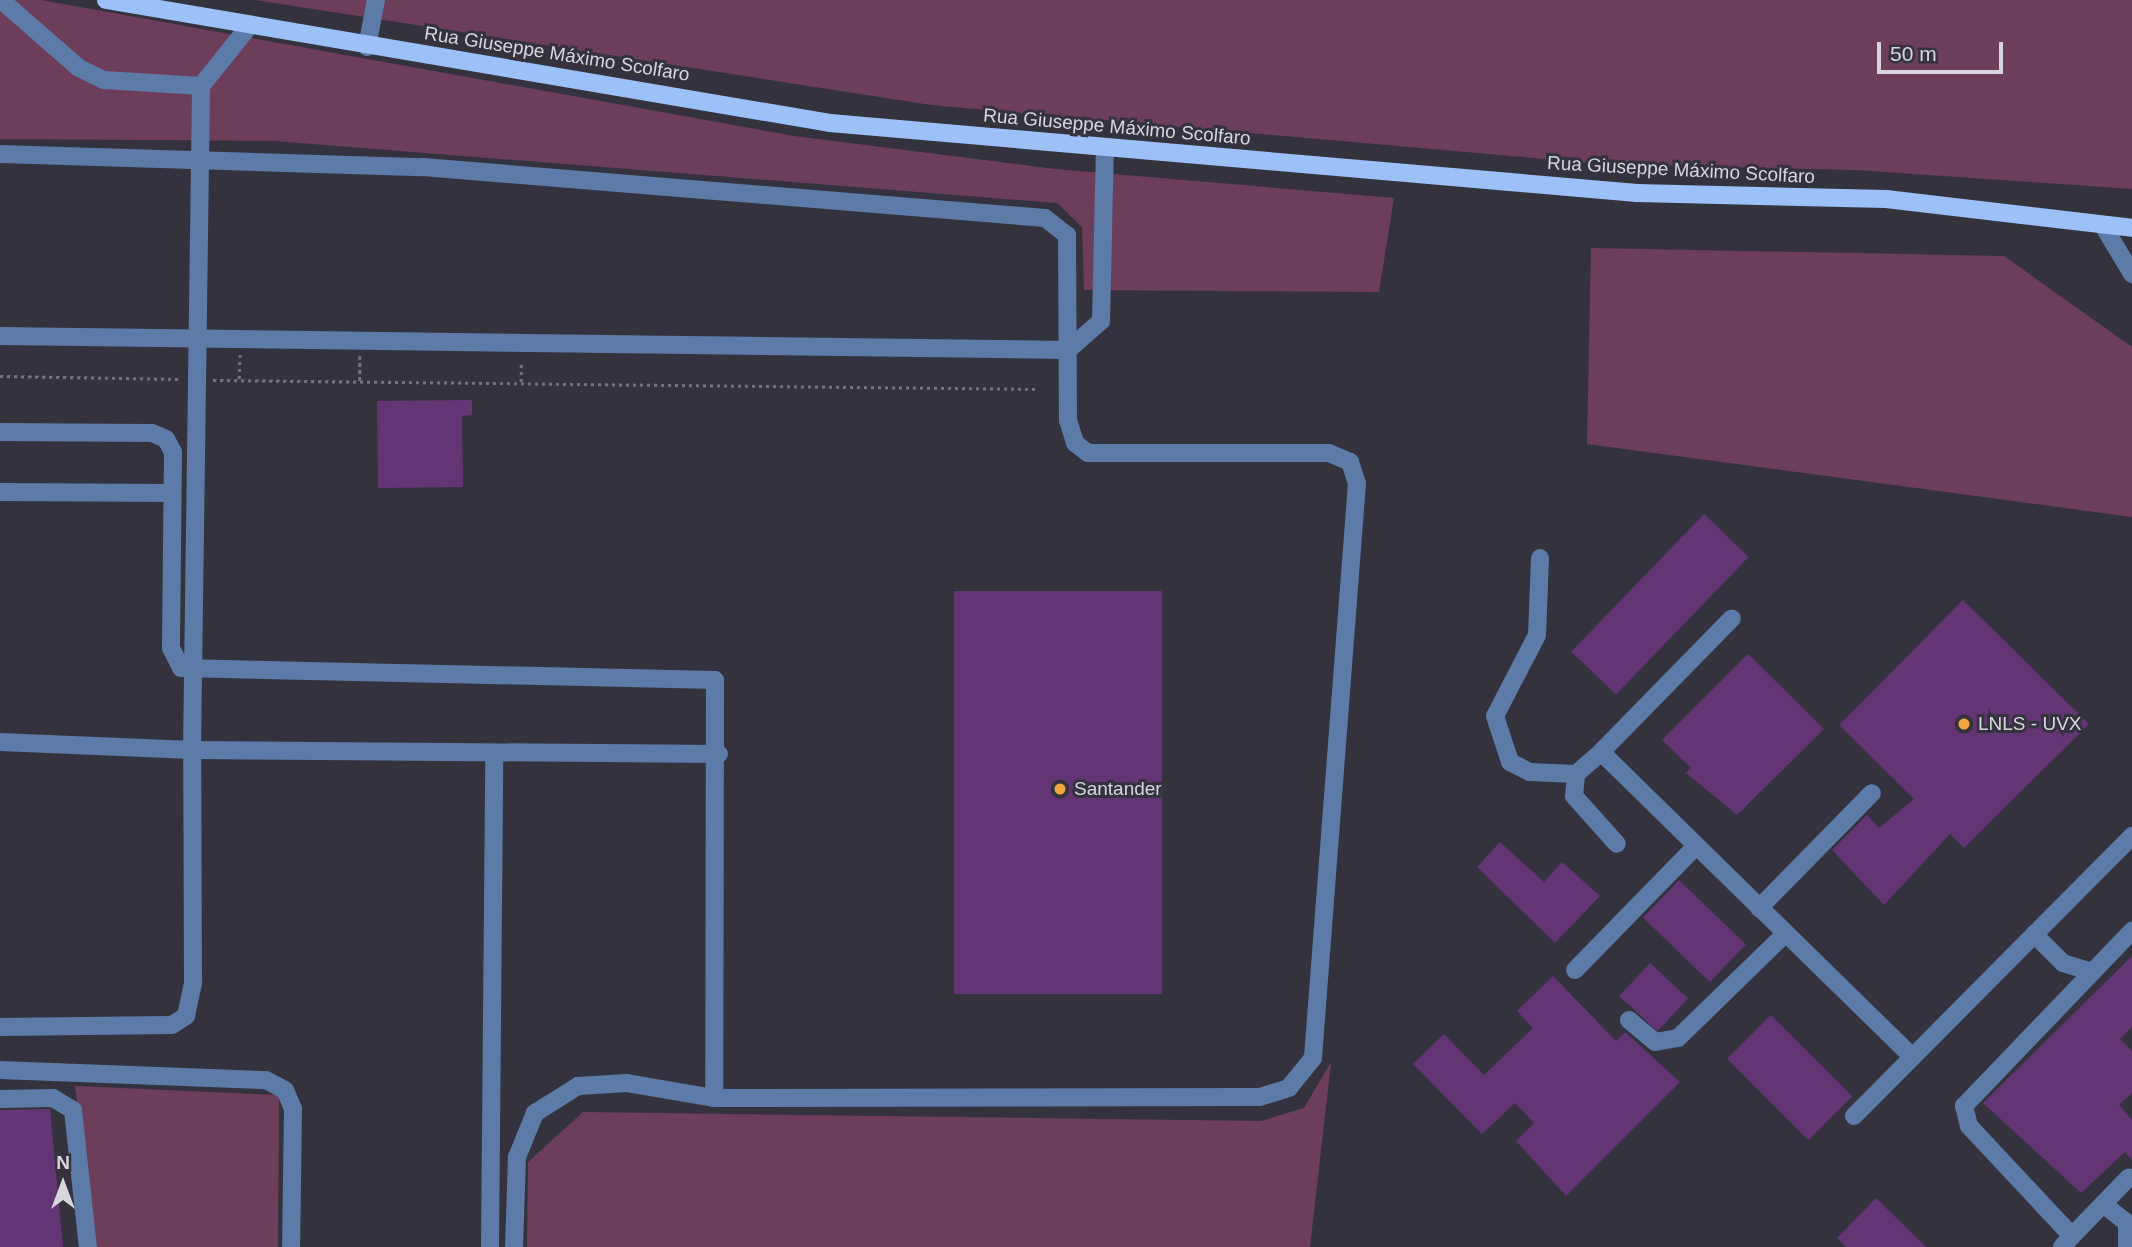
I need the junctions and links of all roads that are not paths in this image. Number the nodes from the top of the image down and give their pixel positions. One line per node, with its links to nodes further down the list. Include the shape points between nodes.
1 (1, 0): 6 (street, via 79,68 104,80)
2 (106, 0): 4 (main road, Rua Giuseppe Máximo Scolfaro)
3 (376, 0): 5 (street)
4 (250, 25): 5 (main road, Rua Giuseppe Máximo Scolfaro); 6 (street)
5 (368, 47): 7 (main road, Rua Giuseppe Máximo Scolfaro, via 830,123)
6 (201, 86): 9 (street)
7 (1105, 149): 10 (main road, Rua Giuseppe Máximo Scolfaro, via 1637,192 1886,199); 15 (street, via 1101,321)
8 (0, 154): 9 (street)
9 (204, 158): 14 (street); 15 (street, via 573,177 1045,218 1068,236)
10 (2104, 227): 11 (main road, Rua Giuseppe Máximo Scolfaro); 12 (street)
11 (2132, 228)
12 (2132, 274)
13 (0, 336): 14 (street)
14 (199, 337): 15 (street); 21 (street)
15 (1068, 350): 42 (street, via 1068,420 1075,443 1088,453 1329,453 1350,462 1357,483 1313,1058 1289,1088 1259,1097)
16 (0, 432): 18 (street, via 152,433 166,439 173,452)
17 (0, 492): 18 (street)
18 (172, 493): 21 (street, via 171,648 173,660)
19 (1540, 558): 27 (street, via 1536,635 1495,716 1499,743 1510,762 1530,772)
20 (1732, 618): 24 (street)
21 (194, 671): 23 (street); 26 (street, via 707,677 719,689)
22 (0, 743): 23 (street)
23 (192, 750): 25 (street); 39 (street, via 193,982 186,1016 172,1025)
24 (1601, 752): 27 (street); 31 (street)
25 (494, 753): 26 (street); 51 (street)
26 (719, 754): 42 (street)
27 (1576, 774): 30 (street, via 1574,796)
28 (1872, 793): 32 (street)
29 (2132, 836): 35 (street)
30 (1617, 844)
31 (1696, 846): 32 (street); 36 (street)
32 (1759, 908): 34 (street)
33 (2132, 931): 37 (street)
34 (1785, 934): 38 (street, via 1678,1038 1655,1042); 40 (street)
35 (2034, 934): 37 (street, via 2063,963); 40 (street)
36 (1575, 970)
37 (2092, 972): 47 (street, via 1964,1106 1969,1126)
38 (1629, 1020)
39 (0, 1027)
40 (1912, 1057): 44 (street)
41 (0, 1070): 50 (street, via 266,1080 285,1090 293,1109)
42 (714, 1098): 52 (street, via 627,1083 578,1086 535,1113 517,1157)
43 (0, 1099): 49 (street, via 53,1098 73,1110)
44 (1854, 1116)
45 (2129, 1177): 46 (street)
46 (2103, 1204): 47 (street); 48 (street, via 2127,1223)
47 (2068, 1241)
48 (2127, 1246)
49 (88, 1247)
50 (292, 1247)
51 (490, 1247)
52 (514, 1247)

